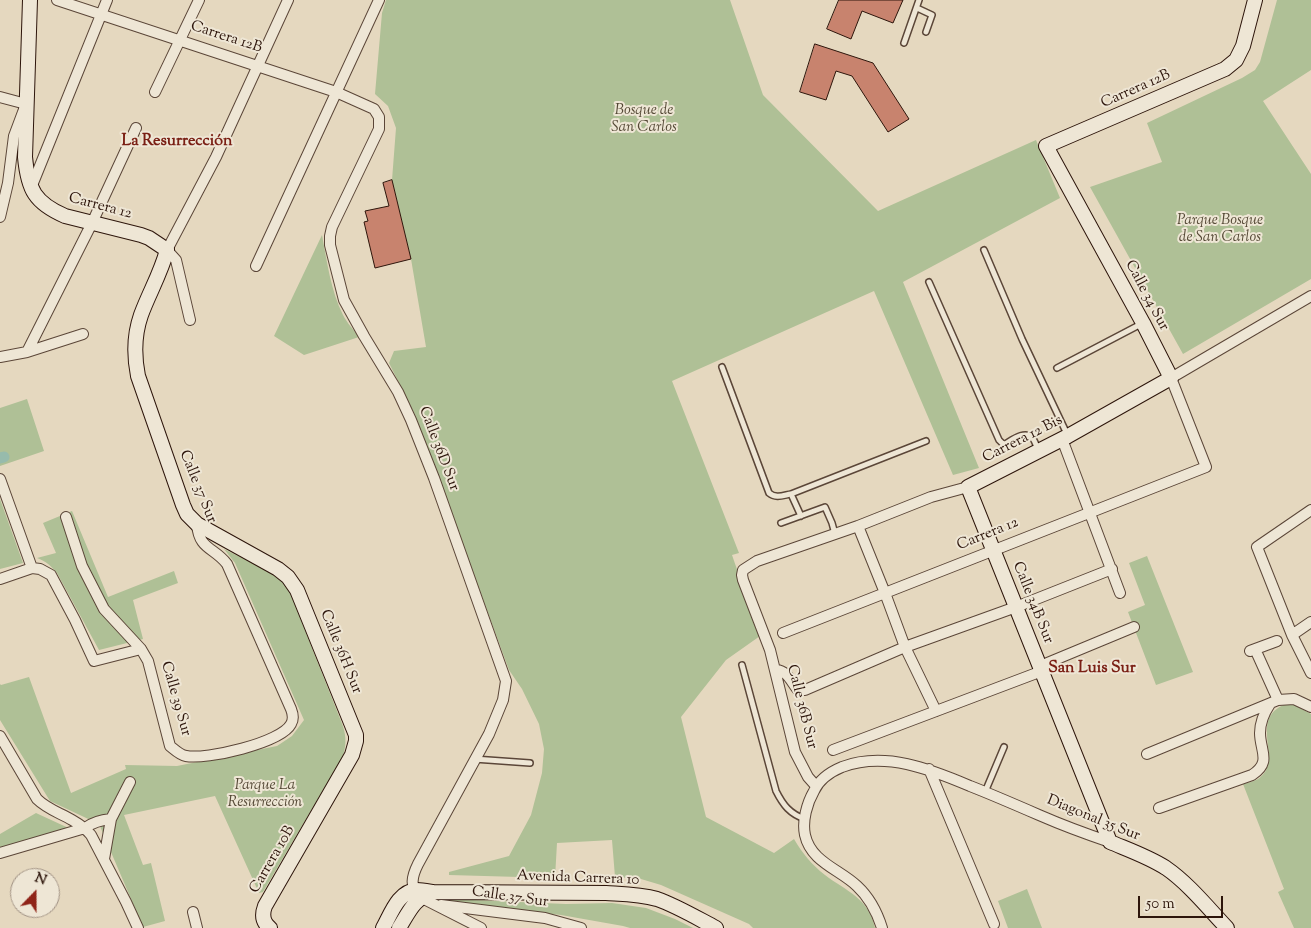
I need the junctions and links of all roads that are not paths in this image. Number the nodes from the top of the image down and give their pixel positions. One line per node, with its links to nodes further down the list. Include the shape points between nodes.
1 (30, 0): 18 (street)
2 (57, 0): 10 (street, Carrera 12B)
3 (107, 0): 10 (street)
4 (199, 0): 12 (street)
5 (288, 0): 14 (street)
6 (379, 0): 16 (street)
7 (919, 0): 9 (lane)
8 (1255, 0): 20 (street, Carrera 12B, via 1243,46 1236,60 1225,69)
9 (917, 8): 11 (lane, via 932,15); 13 (lane)
10 (100, 15): 12 (street, Carrera 12B); 22 (street)
11 (926, 32)
12 (180, 40): 14 (street, Carrera 12B); 15 (street)
13 (904, 43)
14 (257, 66): 16 (street, Carrera 12B); 26 (street, via 216,157)
15 (155, 92)
16 (336, 92): 25 (street, Carrera 12B, via 374,109 379,117 379,129); 28 (street)
17 (0, 97): 18 (street)
18 (26, 104): 21 (street, via 14,136); 22 (street, via 25,158)
19 (136, 128): 24 (street)
20 (1046, 146): 32 (street, Calle 34 Sur)
21 (4, 181): 23 (street)
22 (31, 188): 24 (street, Carrera 12, via 45,206 65,216)
23 (0, 217)
24 (92, 223): 26 (street, Carrera 12, via 141,235); 34 (street)
25 (330, 236): 82 (street, Calle 36D Sur, via 344,300 411,420 506,681 498,714)
26 (167, 250): 31 (street, via 178,265); 51 (street, Calle 37 Sur, via 141,316 135,355 138,376 183,504)
27 (984, 250): 39 (lane)
28 (256, 266)
29 (929, 282): 41 (lane, via 999,440 1005,444 1028,435)
30 (1311, 296): 38 (street, Carrera 12 Bis)
31 (190, 320)
32 (1142, 323): 37 (lane); 38 (street, Calle 34 Sur)
33 (83, 334): 34 (street)
34 (27, 352): 35 (street)
35 (0, 357)
36 (722, 367): 45 (lane, via 770,493 772,496)
37 (1057, 368)
38 (1171, 378): 39 (street, Carrera 12 Bis); 42 (street, Calle 34 Sur)
39 (1065, 437): 41 (street, Carrera 12 Bis); 47 (street)
40 (926, 441): 45 (lane)
41 (1039, 451): 44 (street, Carrera 12 Bis)
42 (1206, 467): 47 (street, Carrera 12)
43 (0, 479): 55 (street)
44 (968, 487): 52 (street, Carrera 12 Bis, via 931,497); 54 (street, Calle 34B Sur)
45 (792, 494): 49 (lane)
46 (1311, 510): 65 (street, via 1257,547)
47 (1090, 512): 54 (street, Carrera 12); 56 (street)
48 (66, 516): 68 (street, Calle 39 Sur, via 82,566 104,609)
49 (800, 516): 50 (lane); 53 (lane, via 825,506)
50 (781, 523)
51 (197, 524): 77 (street, Calle 36H Sur, via 278,569 297,590); 81 (street, Calle 37 Sur, via 206,547 227,564 293,719 288,728 259,744 208,756)
52 (858, 526): 53 (street, Carrera 12 Bis); 59 (street)
53 (835, 534): 58 (street, Carrera 12 Bis, via 757,561 743,570)
54 (994, 550): 59 (street, Carrera 12); 61 (street, Calle 34B Sur)
55 (36, 568): 57 (street); 68 (street, via 51,575 94,661)
56 (1112, 569): 60 (street); 61 (street)
57 (0, 579)
58 (743, 580): 71 (street, Calle 36B Sur)
59 (885, 593): 64 (street, Carrera 12); 67 (street)
60 (1120, 593)
61 (1016, 607): 67 (street); 70 (street, Calle 34B Sur)
62 (1311, 622): 65 (street)
63 (1134, 627): 70 (street)
64 (783, 633)
65 (1292, 635): 72 (street)
66 (1277, 641): 73 (street, via 1252,650)
67 (905, 647): 71 (street, via 802,690 798,690 781,670); 75 (street)
68 (141, 650): 81 (street, Calle 39 Sur, via 148,661 170,746)
69 (742, 666): 90 (lane, via 776,791 787,809)
70 (1041, 668): 75 (street); 92 (street, Calle 34B Sur)
71 (776, 670): 86 (street, Calle 36B Sur, via 795,752)
72 (1311, 673)
73 (1274, 702): 74 (street, via 1294,699); 80 (street); 88 (street, via 1264,713 1260,724 1264,760 1257,772)
74 (1311, 707)
75 (936, 711): 79 (street)
76 (1, 741): 91 (street, via 37,799)
77 (356, 741): 98 (street, Carrera 10B, via 352,755 265,906)
78 (1004, 747): 87 (lane)
79 (833, 750)
80 (1147, 754)
81 (185, 756)
82 (474, 759): 83 (lane); 95 (street, via 413,876 412,882)
83 (530, 763)
84 (929, 769): 86 (street, Diagonal 35 Sur, via 878,760 862,762 836,770); 87 (street, Diagonal 35 Sur); 99 (street)
85 (130, 782): 89 (street)
86 (816, 786): 90 (street)
87 (985, 792): 92 (street, Diagonal 35 Sur)
88 (1159, 808)
89 (111, 819): 91 (street); 94 (street)
90 (805, 819): 108 (street, via 805,837 815,856 867,896)
91 (85, 828): 93 (street); 94 (street)
92 (1110, 842): 109 (street, Diagonal 35 Sur, via 1167,869)
93 (0, 853)
94 (104, 859): 100 (street)
95 (425, 896): 97 (street, Calle 37 Sur); 102 (street, via 410,892 400,898); 103 (street, via 413,904); 104 (street); 107 (street, Avenida Carrera 10, via 627,894 667,903)
96 (193, 912): 101 (street)
97 (546, 918): 105 (street); 106 (street, Calle 37 Sur)
98 (266, 923)
99 (994, 924)
100 (138, 928)
101 (197, 928)
102 (383, 928)
103 (399, 928)
104 (481, 928)
105 (551, 928)
106 (581, 928)
107 (716, 928)
108 (882, 928)
109 (1227, 928)

